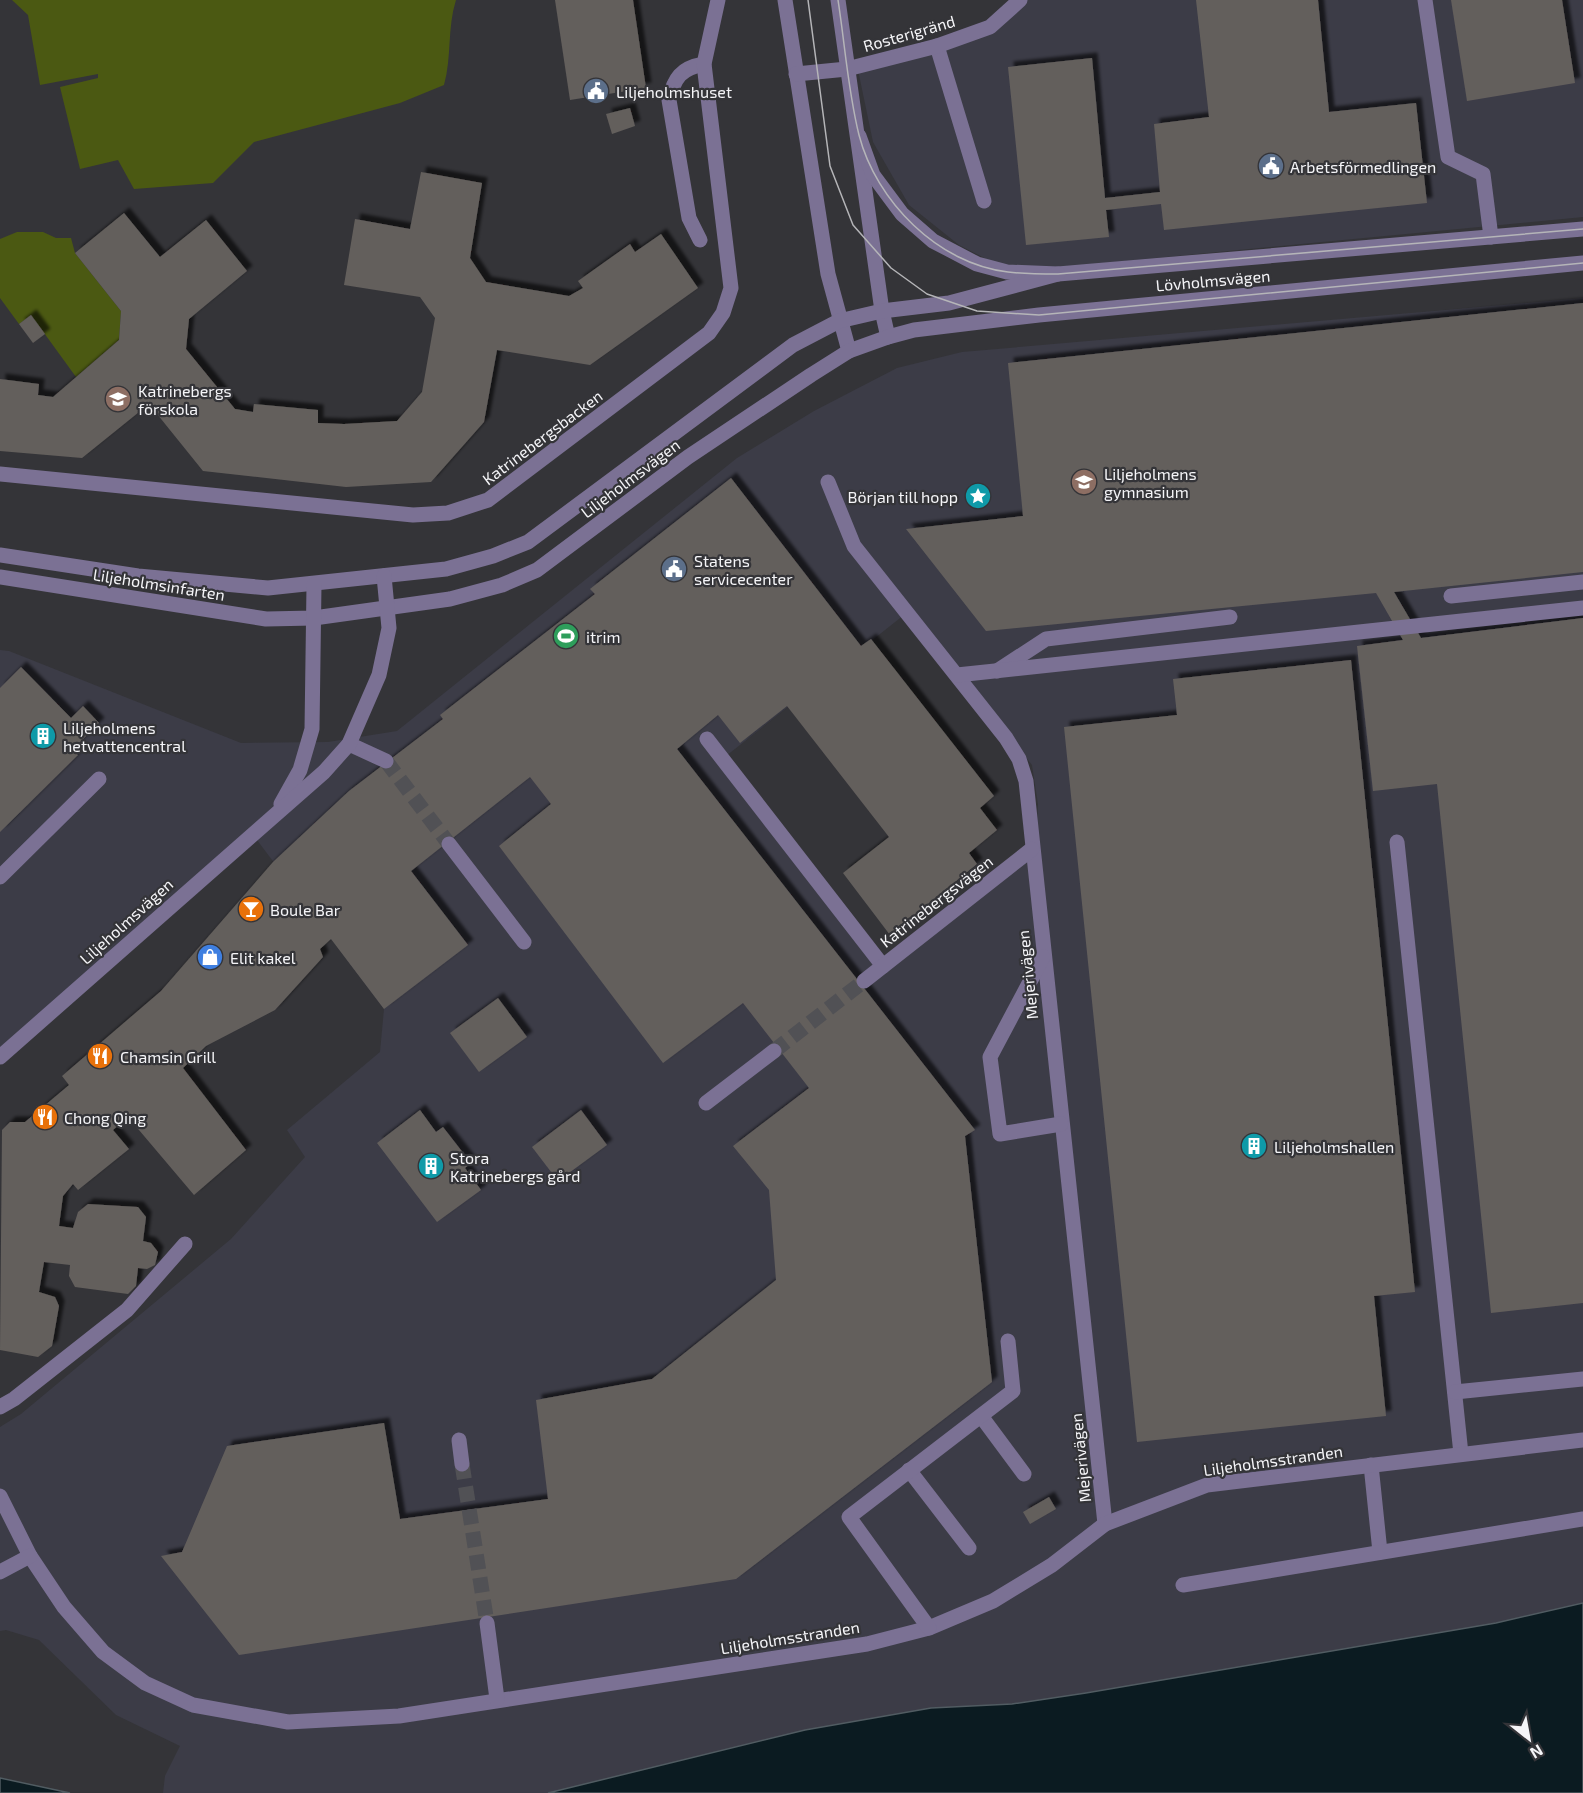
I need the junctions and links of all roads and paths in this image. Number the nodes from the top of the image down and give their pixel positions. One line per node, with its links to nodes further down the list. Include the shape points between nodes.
1 (785, 0): 9 (street)
2 (838, 0): 8 (street)
3 (1020, 0): 6 (street, Rosterigränd, via 990,27)
4 (1425, 0): 13 (street, via 1448,157 1483,174)
5 (713, 2): 7 (street, Katrinebergsbacken)
6 (937, 46): 8 (street, Rosterigränd); 11 (street)
7 (704, 64): 14 (street, via 687,67 673,82 669,100 688,218); 21 (street, Katrinebergsbacken, via 731,288 723,313 709,333 488,500 448,513 413,515)
8 (847, 69): 9 (street, Rosterigränd); 10 (street)
9 (796, 74): 18 (street)
10 (860, 136): 16 (street, Lövholmsvägen, via 873,174 902,214 933,241 977,264 1007,272); 17 (street)
11 (984, 201)
12 (1583, 229): 13 (street, Lövholmsvägen)
13 (1491, 237): 16 (street, Lövholmsvägen)
14 (700, 240)
15 (1583, 263): 19 (street, Lövholmsvägen, via 1029,316 914,330)
16 (1058, 274): 17 (street, Lövholmsvägen, via 949,303)
17 (882, 311): 18 (street, Lövholmsvägen); 19 (street)
18 (839, 321): 20 (street); 24 (street, Liljeholmsvägen, via 793,345 528,542 446,569)
19 (888, 337): 20 (street, Lövholmsvägen)
20 (849, 351): 30 (street, Liljeholmsvägen, via 688,457 537,570 502,585 450,599)
21 (0, 474)
22 (828, 482): 34 (street, Mejerivägen, via 854,546)
23 (0, 555): 27 (street, Liljeholmsinfarten, via 138,576 268,588)
24 (384, 576): 27 (street, Liljeholmsvägen); 30 (street, Liljeholmsvägen)
25 (0, 577): 32 (street, Liljeholmsinfarten, via 266,619)
26 (1583, 582): 28 (street)
27 (314, 585): 32 (street, Liljeholmsvägen)
28 (1451, 596)
29 (1583, 608): 33 (street)
30 (387, 609): 32 (street, Liljeholmsvägen); 36 (street, Liljeholmsvägen, via 388,628 379,675)
31 (1230, 617): 33 (street, via 1046,639)
32 (314, 618): 39 (street, Liljeholmsvägen, via 312,729 300,770)
33 (994, 673): 34 (street)
34 (957, 675): 42 (street, Mejerivägen, via 1019,759 1026,781)
35 (707, 739): 46 (street)
36 (349, 744): 37 (street); 39 (street, Liljeholmsvägen, via 324,772)
37 (386, 761)
38 (99, 779): 43 (street)
39 (276, 812): 49 (street, Liljeholmsvägen)
40 (1397, 842): 55 (street)
41 (449, 844): 44 (street)
42 (1032, 849): 45 (street, Mejerivägen); 46 (street, Katrinebergsvägen)
43 (0, 877)
44 (524, 942)
45 (1043, 957): 51 (street, Mejerivägen); 51 (street, via 990,1057 1000,1134)
46 (883, 966): 47 (street, Katrinebergsvägen)
47 (864, 981)
48 (774, 1051): 50 (street)
49 (0, 1057)
50 (706, 1104)
51 (1061, 1124): 67 (street, Mejerivägen)
52 (185, 1244): 56 (street, via 128,1310)
53 (1008, 1341): 57 (street, via 1013,1391)
54 (1583, 1379): 55 (street)
55 (1455, 1392): 60 (street)
56 (0, 1407)
57 (981, 1416): 63 (street); 64 (street)
58 (459, 1440): 61 (street)
59 (1583, 1440): 60 (street, Liljeholmsstranden)
60 (1461, 1454): 62 (street, Liljeholmsstranden)
61 (462, 1464)
62 (1371, 1465): 67 (street, Liljeholmsstranden, via 1207,1485); 69 (street)
63 (909, 1470): 68 (street); 74 (street, via 849,1517)
64 (1024, 1474)
65 (0, 1496): 70 (street)
66 (1583, 1519): 69 (street)
67 (1105, 1524): 74 (street, Liljeholmsstranden, via 1052,1565 993,1601)
68 (969, 1548)
69 (1380, 1552): 72 (street)
70 (30, 1556): 71 (street); 75 (street, Liljeholmsstranden, via 64,1607 103,1652 145,1683 193,1705 288,1722 399,1716)
71 (0, 1572)
72 (1183, 1585)
73 (487, 1623): 75 (street)
74 (929, 1628): 75 (street, Liljeholmsstranden, via 867,1644)
75 (497, 1699)

